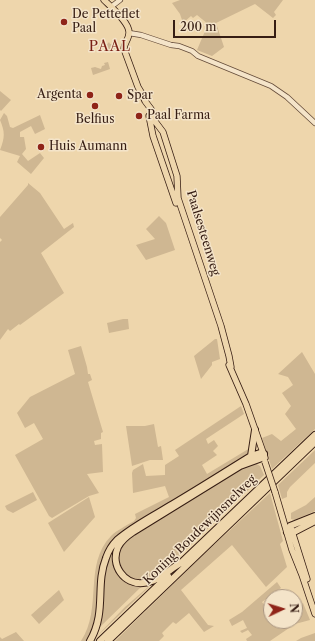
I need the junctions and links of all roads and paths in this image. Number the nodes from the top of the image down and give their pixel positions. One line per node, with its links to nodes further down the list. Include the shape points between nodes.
1 (104, 0): 3 (main road)
2 (120, 0): 3 (street)
3 (111, 6): 4 (main road, via 128,27)
4 (129, 33): 5 (main road, Paalsesteenweg, via 124,48); 6 (street, via 171,46 179,46 271,86)
5 (138, 87): 7 (main road, Paalsesteenweg); 7 (main road, Paalsesteenweg, via 151,109 154,120 163,132 178,179 178,198 221,326)
6 (315, 123)
7 (230, 367): 8 (main road, Paalsesteenweg)
8 (256, 431): 11 (highway); 12 (main road, Paalsesteenweg)
9 (315, 435): 16 (highway, Koning Boudewijnsnelweg)
10 (314, 443): 21 (highway, Koning Boudewijnsnelweg)
11 (251, 456): 12 (highway); 19 (highway, via 117,541 104,562 100,616)
12 (263, 457): 15 (main road, Paalsesteenweg, bridge); 16 (highway, via 240,466 133,532 117,548 116,555 117,567 121,574 130,581 140,584 155,580)
13 (315, 516): 15 (highway)
14 (315, 521): 15 (highway)
15 (290, 530): 17 (main road, Paalsesteenweg); 18 (main road, Paalsesteenweg, via 295,560)
16 (184, 561): 20 (highway, Koning Boudewijnsnelweg)
17 (315, 604)
18 (315, 614)
19 (90, 641)
20 (100, 641)
21 (108, 641)

